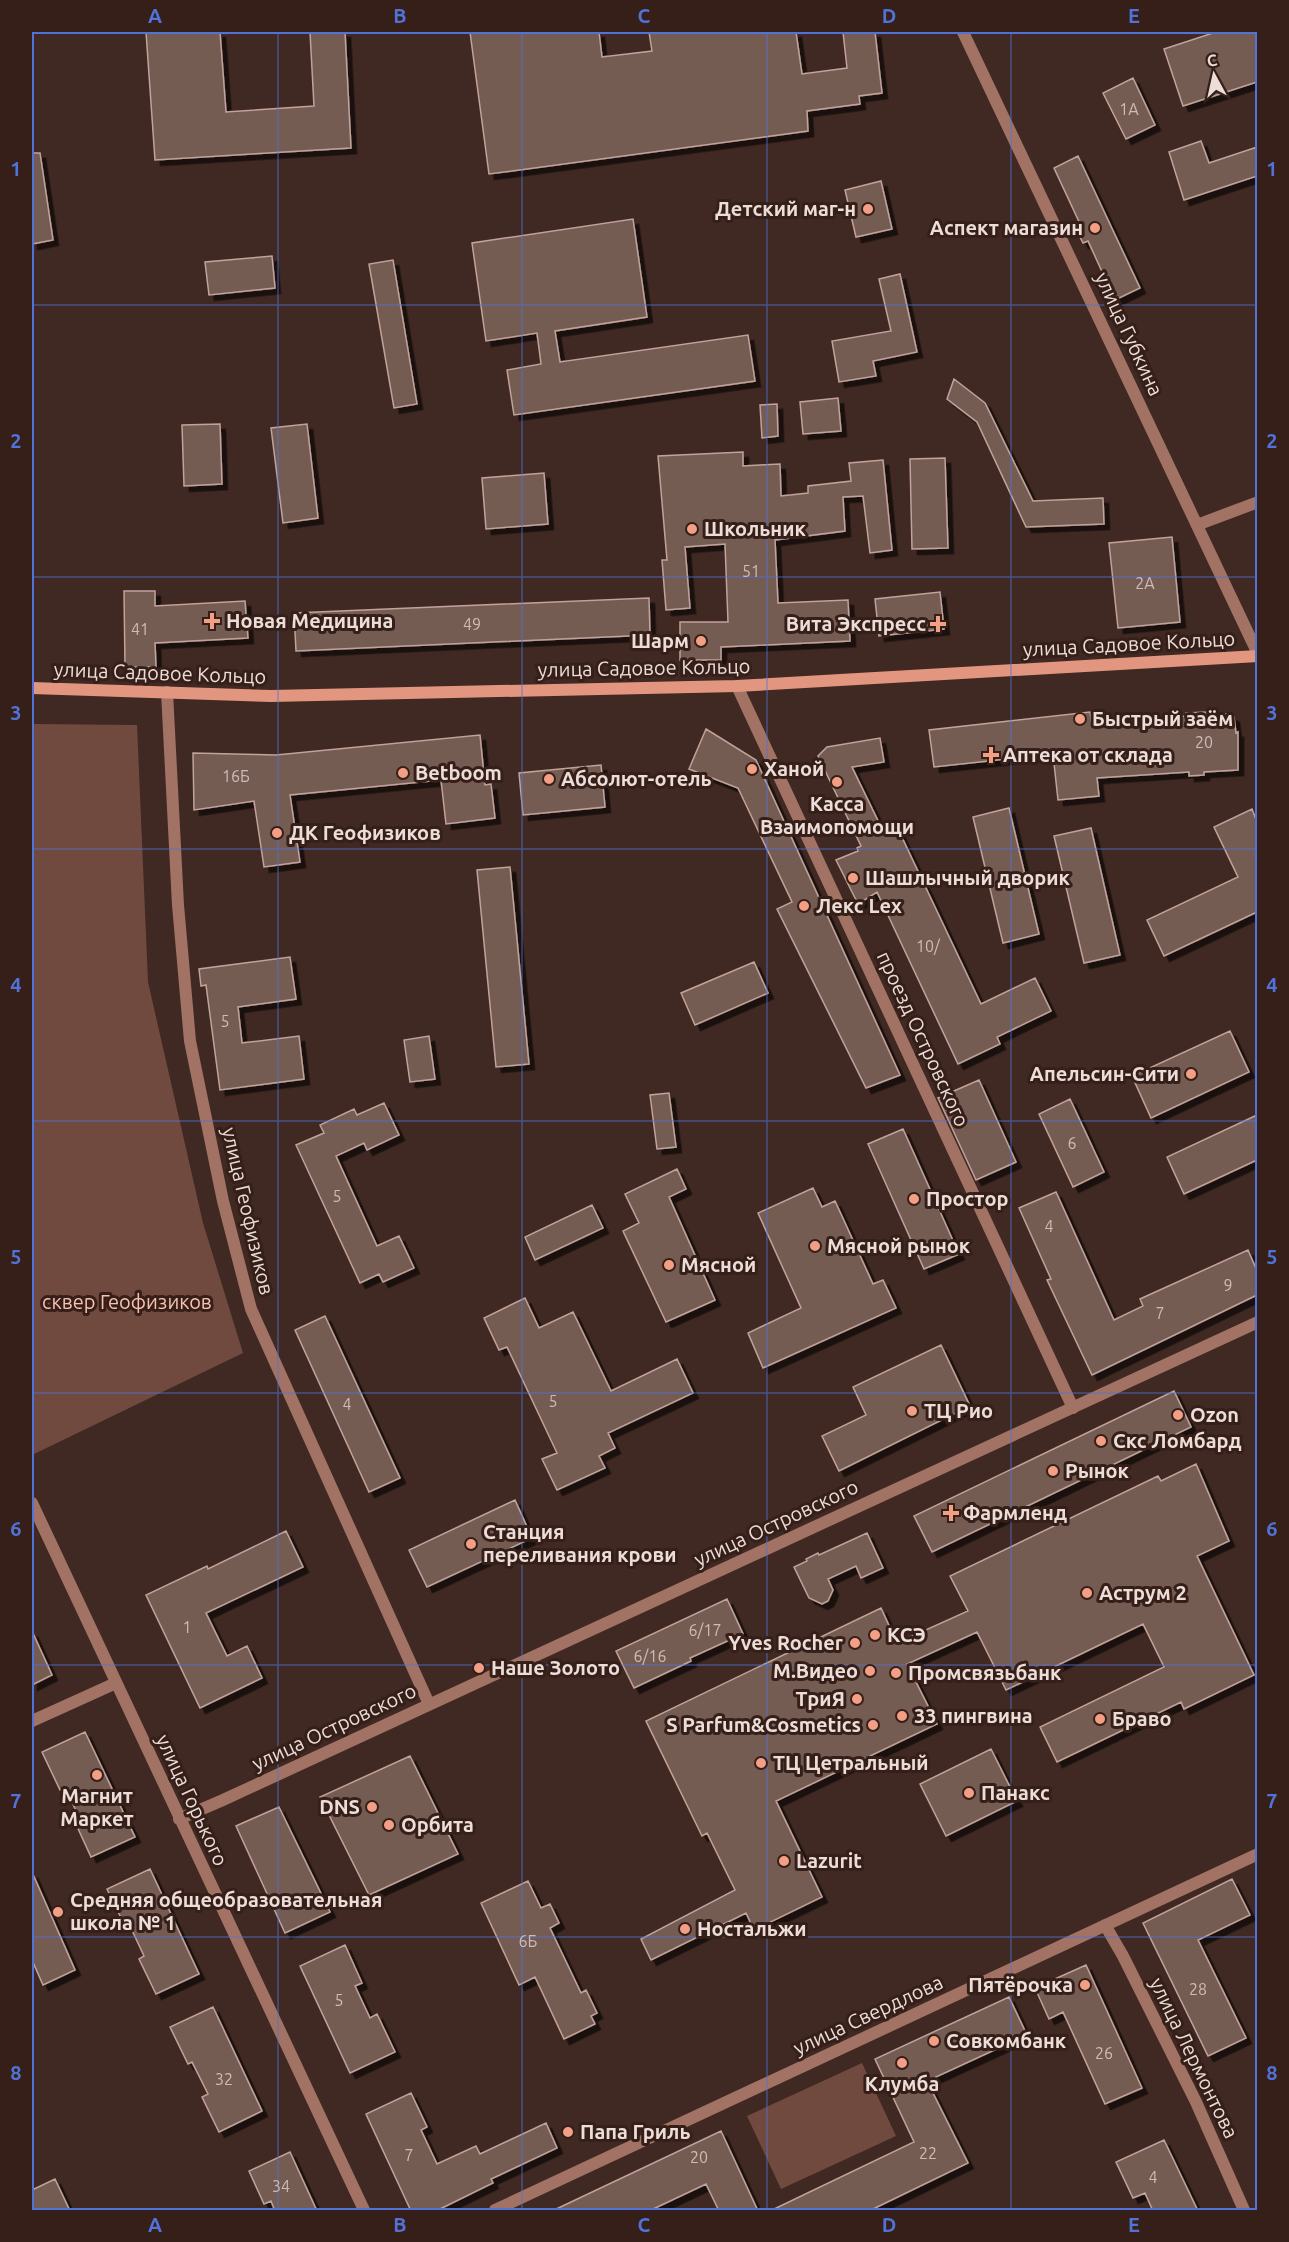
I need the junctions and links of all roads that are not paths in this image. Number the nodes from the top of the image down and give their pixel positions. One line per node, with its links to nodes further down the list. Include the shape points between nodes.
1 (963, 32): 3 (street, улица Губкина)
2 (1257, 502): 3 (street)
3 (1197, 525): 4 (street, улица Губкина)
4 (1257, 655): 5 (main road, улица Садовое Кольцо)
5 (737, 686): 7 (main road, улица Садовое Кольцо, via 271,696); 9 (street, проезд Островского)
6 (32, 688): 7 (main road, улица Садовое Кольцо)
7 (167, 692): 12 (street, улица Геофизиков, via 178,905 190,1041 251,1309)
8 (1257, 1322): 9 (street, улица Островского)
9 (1073, 1408): 12 (street, улица Островского)
10 (32, 1503): 11 (street, улица Горького)
11 (116, 1683): 13 (street); 14 (street, улица Горького)
12 (429, 1704): 14 (street, улица Островского)
13 (32, 1721)
14 (179, 1819): 17 (street, улица Горького)
15 (1257, 1854): 16 (street, улица Свердлова)
16 (1105, 1925): 18 (street, улица Свердлова); 19 (street, улица Лермонтова, via 1196,2102)
17 (364, 2211)
18 (495, 2211)
19 (1244, 2211)

